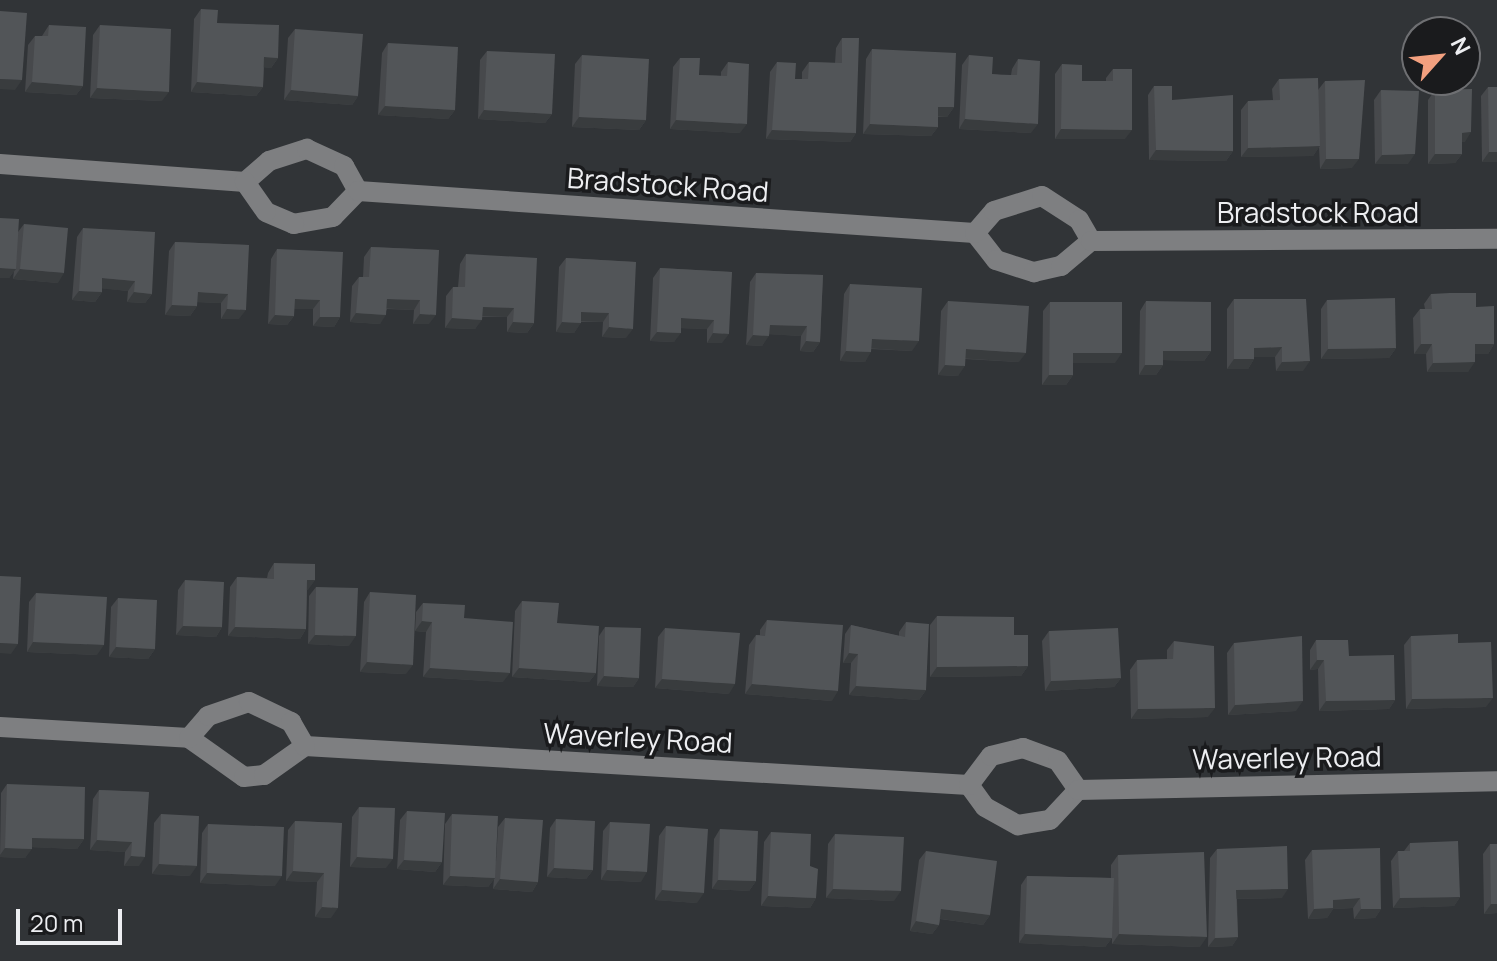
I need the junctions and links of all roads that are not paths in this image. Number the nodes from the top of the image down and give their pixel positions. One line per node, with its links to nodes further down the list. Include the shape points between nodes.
1 (0, 164): 2 (street)
2 (245, 182): 3 (street, via 269,161 307,149 344,166); 3 (street, via 266,212 294,224 333,217)
3 (358, 191): 4 (street, Bradstock Road)
4 (975, 233): 6 (street, via 996,260 1034,272 1061,266); 6 (street, via 994,211 1042,196 1079,220)
5 (1497, 239): 6 (street, Bradstock Road)
6 (1091, 241)
7 (0, 727): 8 (street)
8 (189, 738): 9 (street, via 244,777 264,775); 9 (street, via 208,716 249,702 291,722)
9 (305, 746): 11 (street, Waverley Road)
10 (1497, 781): 12 (street, Waverley Road)
11 (969, 785): 12 (street, via 985,807 1018,825 1050,820); 12 (street, via 991,756 1023,748 1058,761)
12 (1078, 790)

